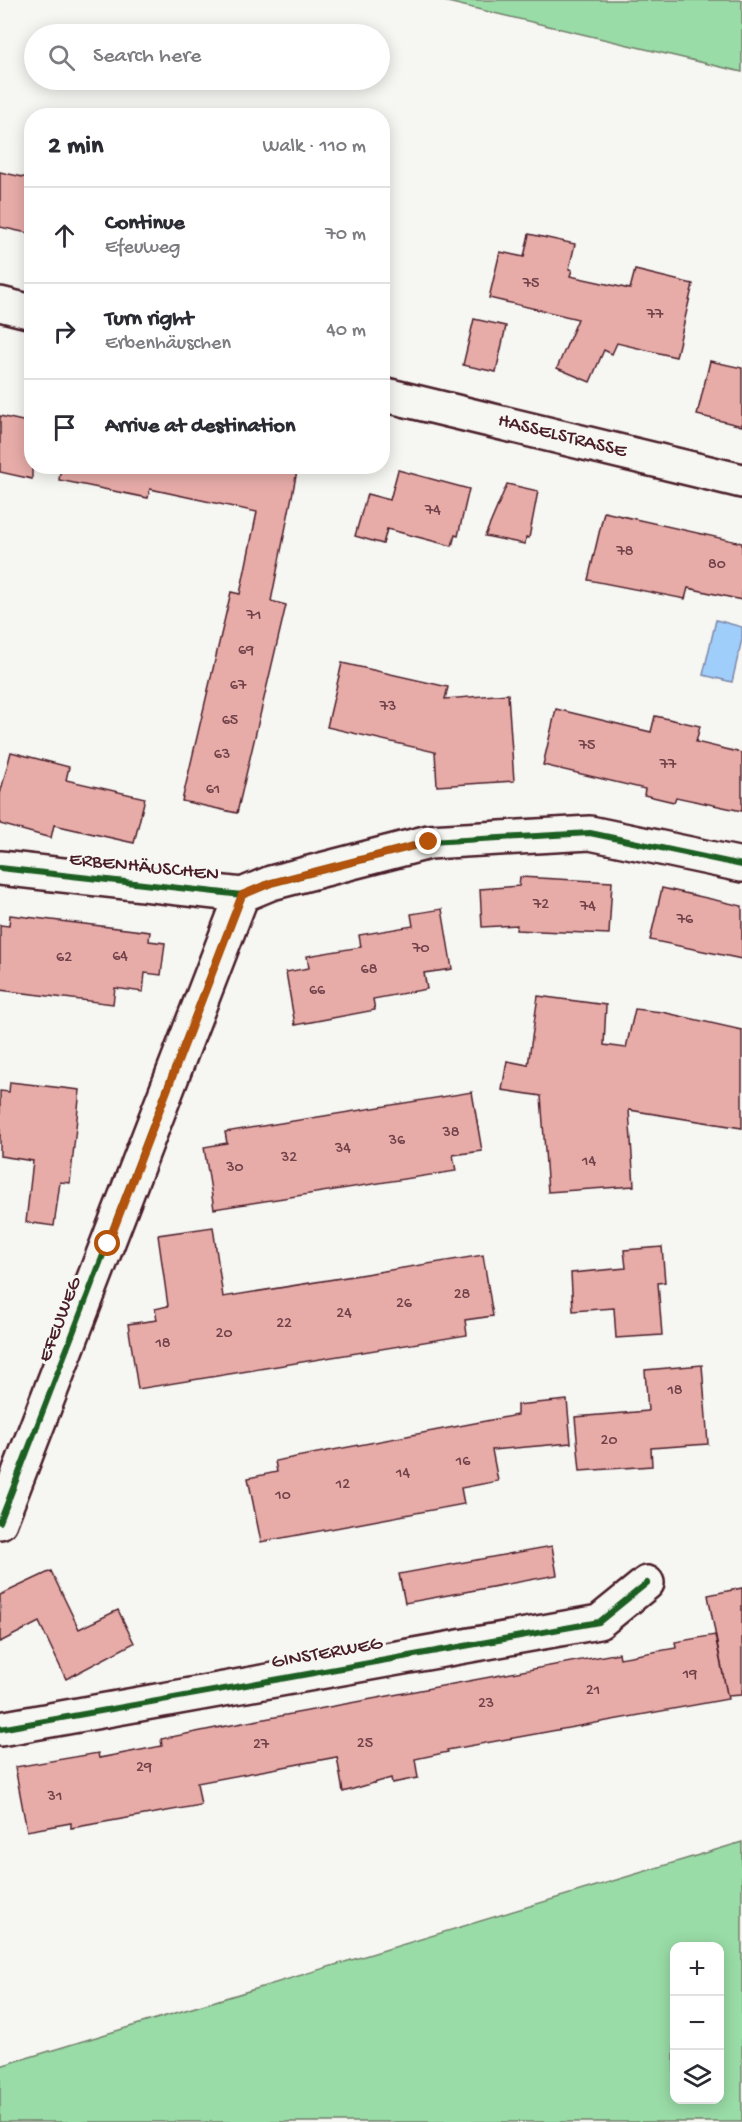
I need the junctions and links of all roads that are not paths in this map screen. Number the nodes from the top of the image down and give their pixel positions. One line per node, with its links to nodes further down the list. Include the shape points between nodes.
1 (0, 304): 2 (street)
2 (24, 310)
3 (390, 396): 4 (street, HASSELSTRASSE)
4 (742, 481)
5 (742, 864): 7 (street, ERBENHÄUSCHEN, via 590,833 429,842 271,883)
6 (0, 868): 7 (street, ERBENHÄUSCHEN)
7 (242, 895): 8 (street, EFEUWEG)
8 (0, 1522)
9 (648, 1583): 10 (street, GINSTERWEG, via 599,1622)
10 (0, 1729)

